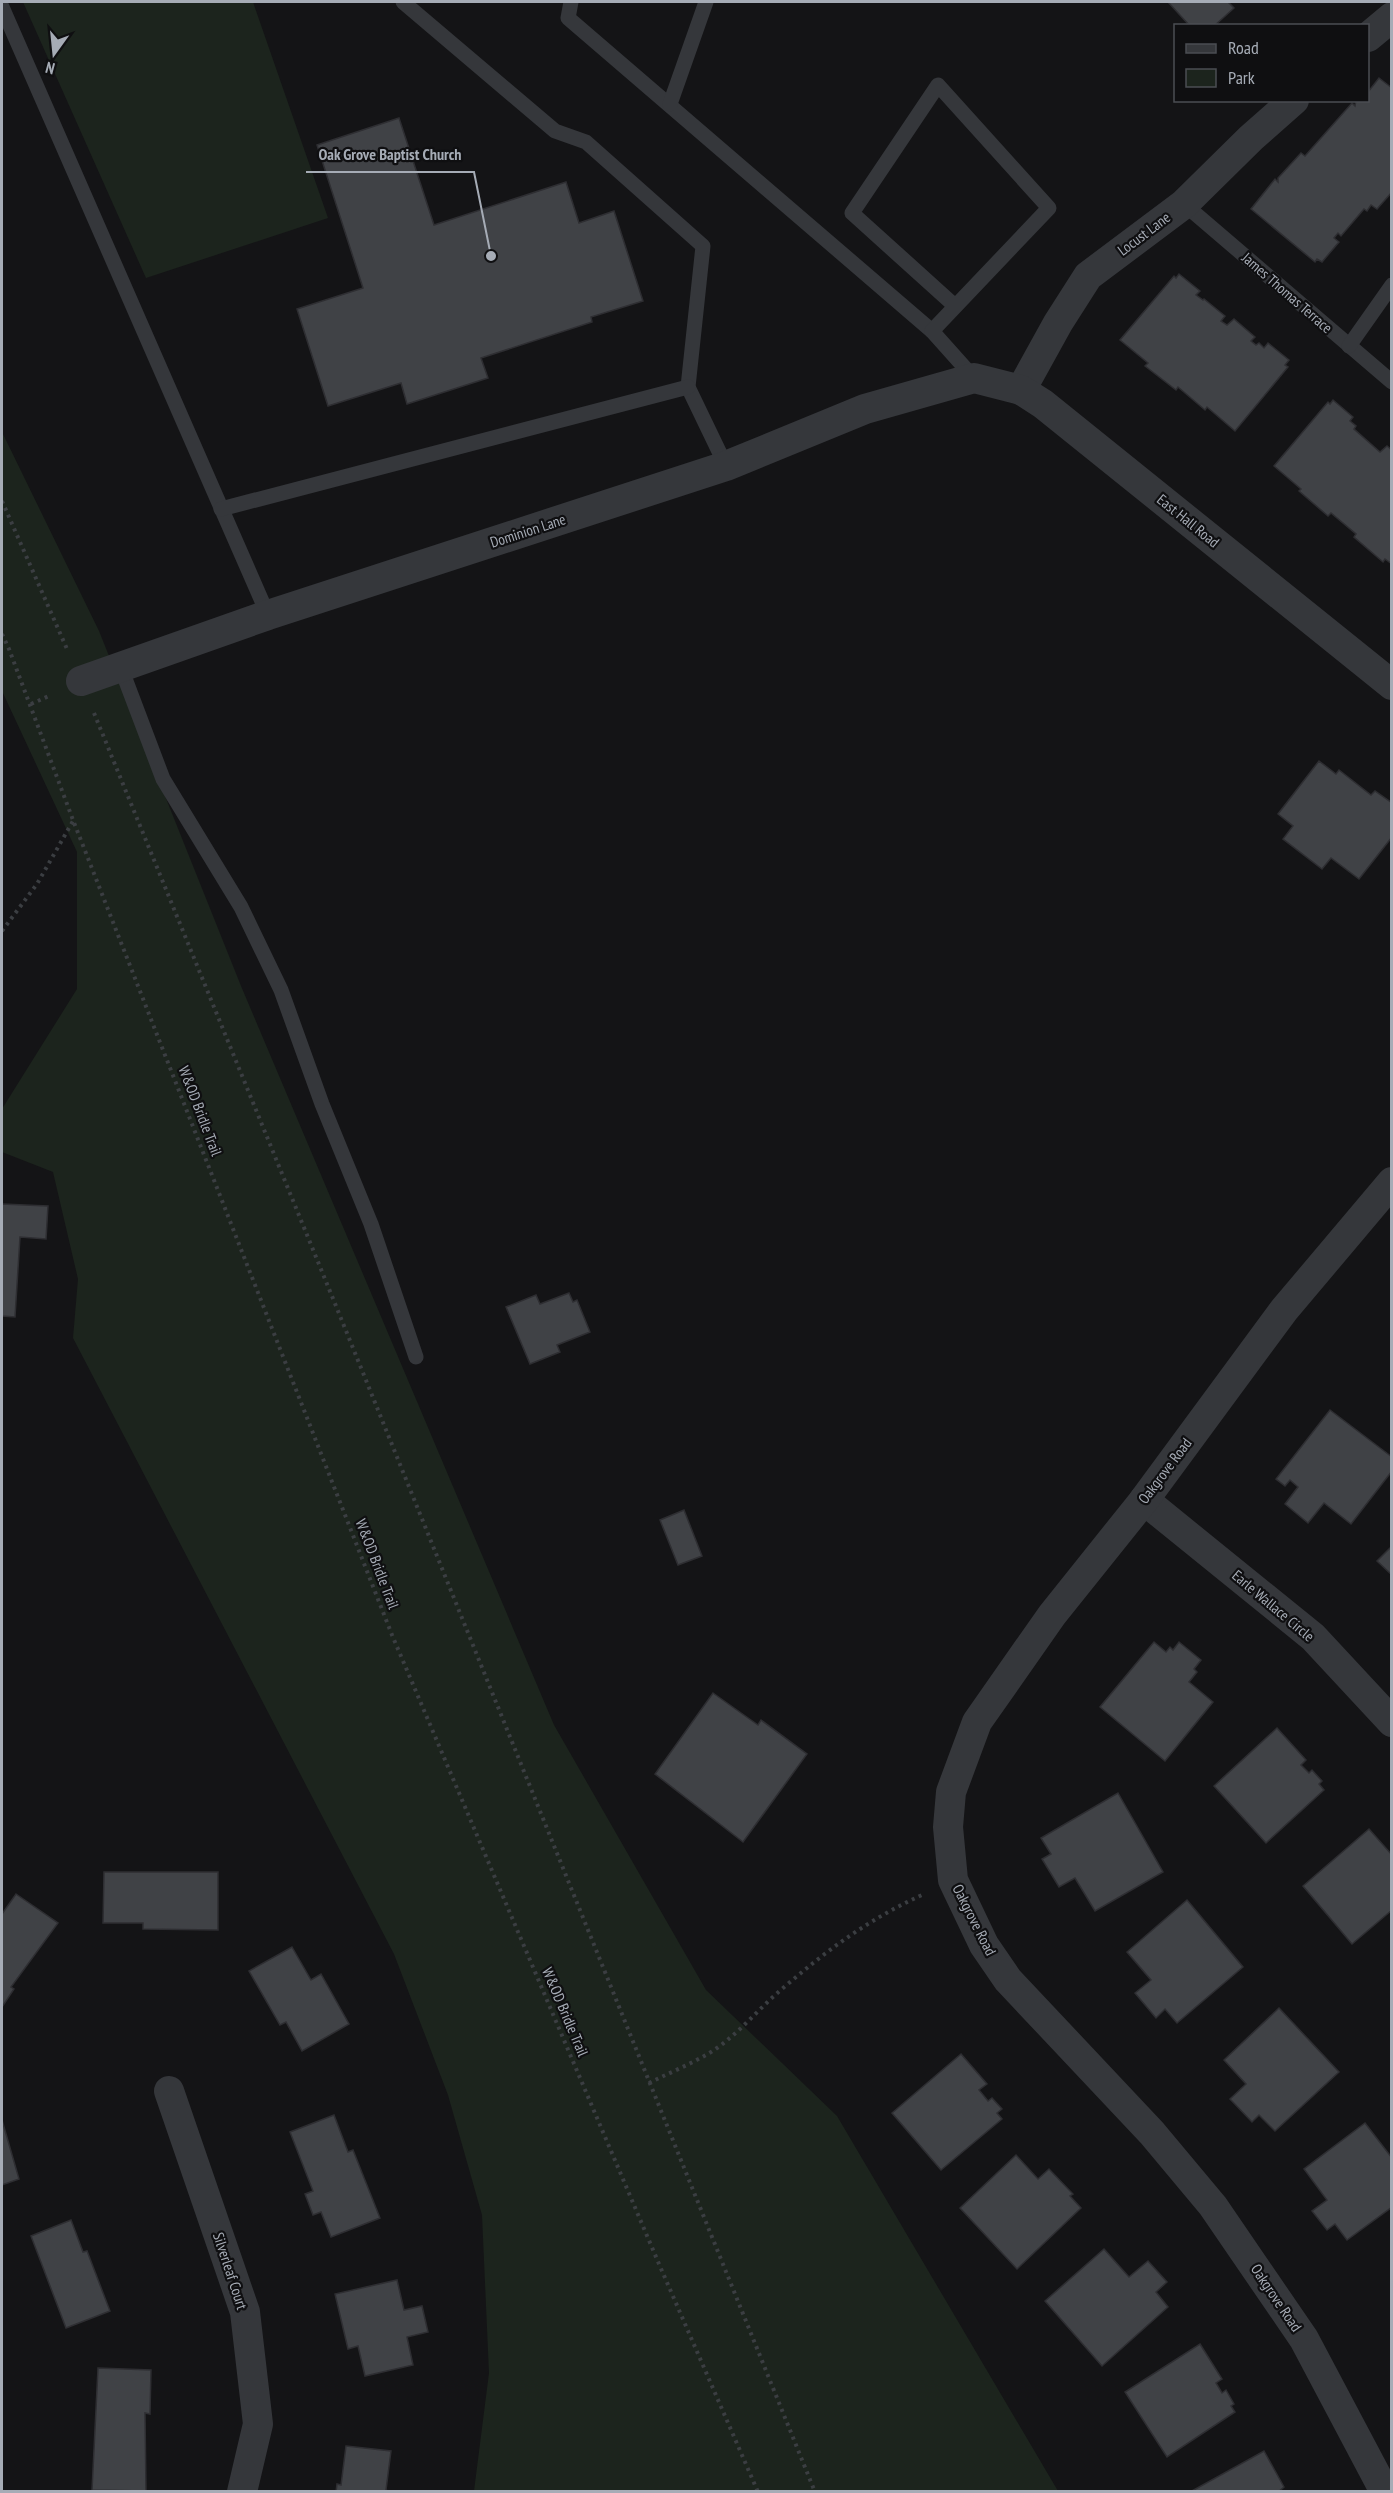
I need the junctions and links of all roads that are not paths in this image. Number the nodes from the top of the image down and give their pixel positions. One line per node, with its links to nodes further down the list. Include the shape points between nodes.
1 (404, 2): 16 (lane, via 555,131 586,142 703,246)
2 (571, 2): 8 (lane, via 568,18)
3 (706, 2): 8 (lane)
4 (2, 7): 19 (lane)
5 (1392, 17): 6 (street)
6 (1369, 36)
7 (1292, 102): 9 (street, Locust Lane)
8 (670, 104): 12 (lane)
9 (1184, 204): 13 (lane, James Thomas Terrace); 17 (street, Locust Lane, via 1088,276)
10 (1392, 285): 13 (lane)
11 (955, 306): 11 (lane, via 1049,208 938,85 852,213); 12 (lane)
12 (932, 331): 14 (lane)
13 (1349, 346): 15 (lane, James Thomas Terrace)
14 (974, 378): 17 (street, East Hall Road); 18 (street, Dominion Lane, via 865,409)
15 (1392, 382)
16 (688, 387): 18 (lane); 19 (lane)
17 (1021, 390): 23 (street, East Hall Road)
18 (726, 466): 20 (street, Dominion Lane)
19 (222, 509): 20 (lane)
20 (268, 615): 21 (street, Dominion Lane)
21 (122, 668): 22 (street, Dominion Lane); 25 (lane, via 163,779 241,907 281,990 371,1224)
22 (81, 681)
23 (1392, 685)
24 (1392, 1182): 26 (street, Oakgrove Road, via 1284,1310)
25 (416, 1357)
26 (1144, 1500): 27 (street, Earle Wallace Circle, via 1313,1637); 30 (street, Oakgrove Road, via 1052,1615 976,1722 951,1792 948,1827 953,1880 984,1945 1008,1980 1152,2133 1213,2206 1304,2339)
27 (1392, 1722)
28 (169, 2091): 29 (street, Silverleaf Court, via 244,2312 258,2424)
29 (242, 2492)
30 (1385, 2492)

